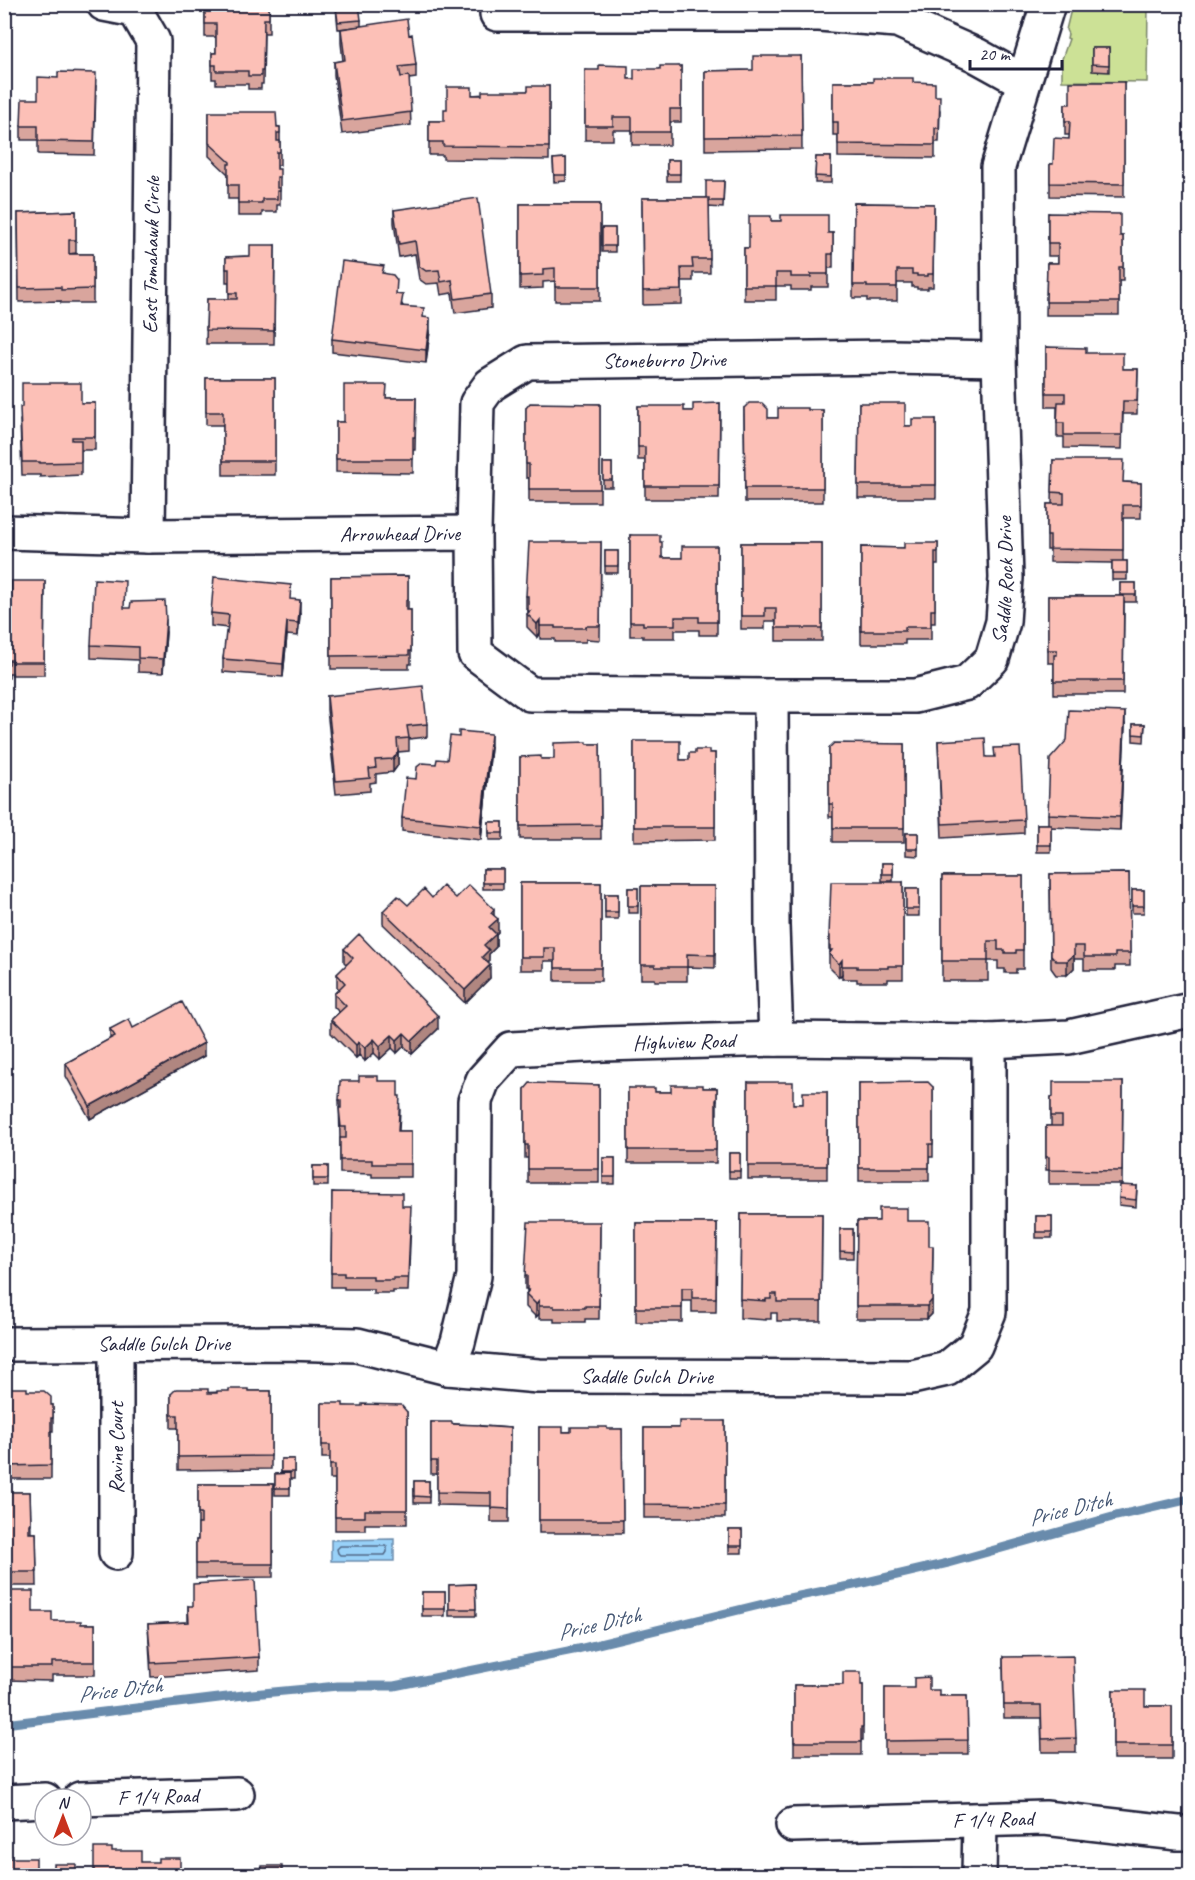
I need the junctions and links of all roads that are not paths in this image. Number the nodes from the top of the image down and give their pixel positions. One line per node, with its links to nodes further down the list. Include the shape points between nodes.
1 (104, 4): 8 (street, East Tomahawk Circle, via 135,10 153,41)
2 (1048, 4): 4 (street, Saddle Rock Drive)
3 (497, 14): 4 (street, via 819,14 897,20)
4 (1023, 81): 5 (street, Saddle Rock Drive, via 998,166)
5 (999, 359): 7 (street, Stoneburro Drive, via 527,362 490,385 477,403); 9 (street, Saddle Rock Drive, via 1006,578 1003,622 992,659 967,683 915,696)
6 (4, 532): 8 (street, Arrowhead Drive)
7 (474, 534): 8 (street, Arrowhead Drive); 9 (street, Arrowhead Drive, via 475,653 530,694)
8 (147, 536)
9 (771, 696): 11 (street)
10 (1191, 1010): 12 (street, Highview Road, via 1069,1038)
11 (776, 1039): 12 (street, Highview Road); 15 (street, Highview Road, via 511,1049 483,1080 475,1101 474,1276)
12 (989, 1041): 15 (street, Saddle Gulch Drive, via 989,1312 975,1346 947,1370 912,1377 538,1376)
13 (4, 1344): 14 (street, Saddle Gulch Drive)
14 (116, 1344): 15 (street, Saddle Gulch Drive, via 357,1345); 16 (street, Ravine Court)
15 (448, 1368)
16 (116, 1553)
17 (237, 1794): 18 (street, F 1/4 Road)
18 (93, 1799)
19 (33, 1801): 20 (street)
20 (4, 1802)
21 (980, 1820): 22 (street, F 1/4 Road); 23 (street, F 1/4 Road, via 1045,1818); 24 (street)
22 (793, 1825)
23 (1191, 1833)
24 (979, 1875)

